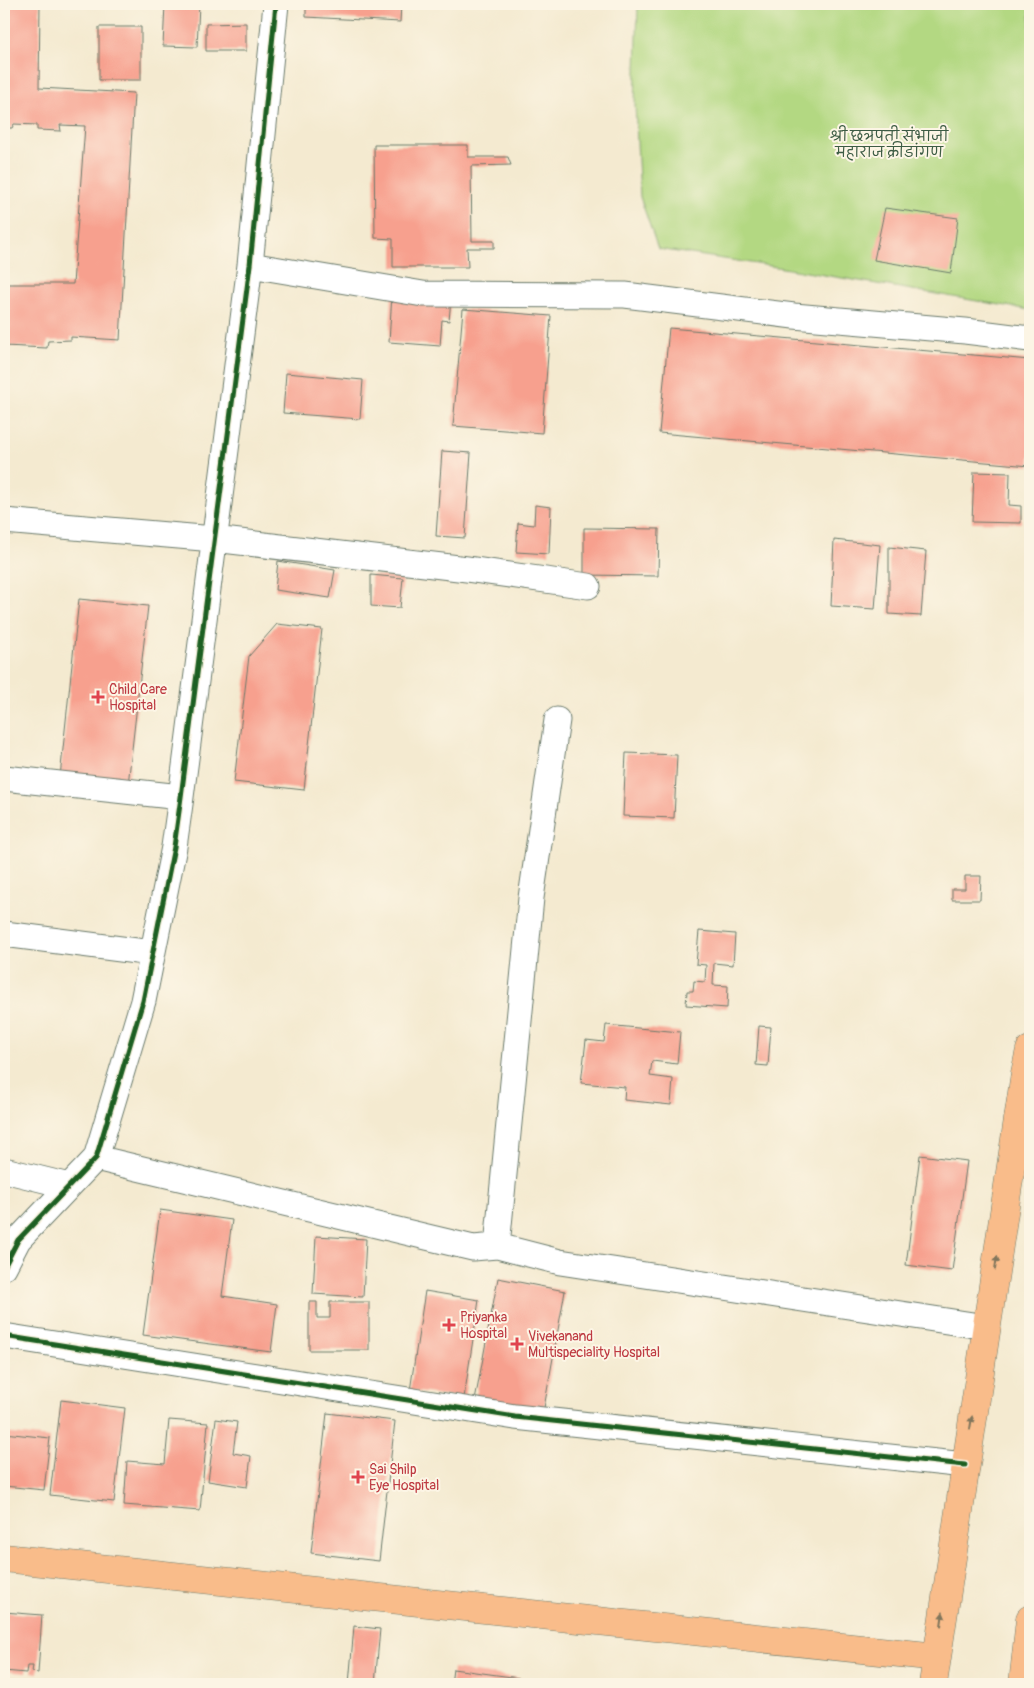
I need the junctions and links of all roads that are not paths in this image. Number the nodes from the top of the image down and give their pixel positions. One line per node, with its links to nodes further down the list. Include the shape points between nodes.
1 (276, 4): 2 (street)
2 (250, 265): 3 (street, via 423,294 625,295 794,316); 5 (street)
3 (1030, 339)
4 (4, 521): 5 (street)
5 (214, 539): 6 (street, via 467,568); 9 (street)
6 (588, 586)
7 (558, 720): 16 (street, via 531,898)
8 (4, 778): 9 (street)
9 (181, 797): 11 (street)
10 (4, 934): 11 (street)
11 (152, 953): 13 (street, via 142,1001)
12 (1030, 1050): 18 (main road, one-way to 12)
13 (96, 1158): 15 (street); 16 (street, via 472,1248)
14 (4, 1170): 15 (street)
15 (69, 1186): 17 (street, via 18,1240)
16 (498, 1246): 18 (street, via 560,1262)
17 (4, 1267)
18 (986, 1328): 20 (main road, one-way to 18)
19 (4, 1336): 20 (street, via 515,1417)
20 (965, 1464): 23 (main road, one-way to 20)
21 (4, 1558): 23 (main road)
22 (1030, 1619): 25 (main road)
23 (936, 1657): 24 (main road)
24 (933, 1684)
25 (1023, 1684)

